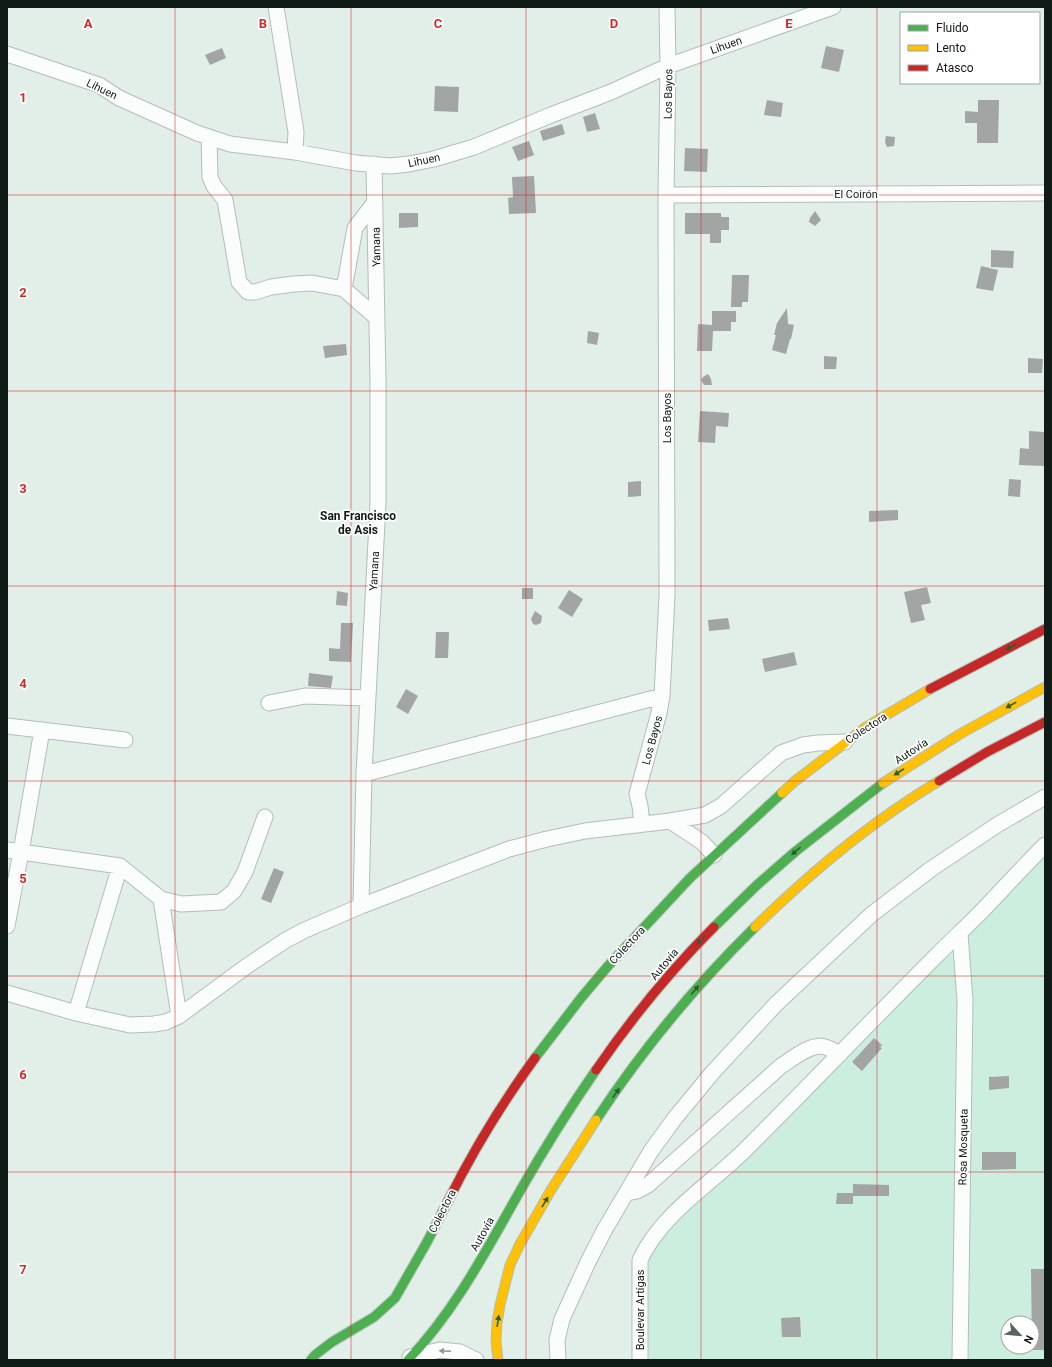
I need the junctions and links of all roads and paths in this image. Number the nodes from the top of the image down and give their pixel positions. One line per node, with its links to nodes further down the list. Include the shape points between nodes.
1 (276, 7): 7 (street, via 296,132)
2 (667, 7): 5 (street, Los Bayos)
3 (833, 7): 5 (street, Lihuen)
4 (7, 54): 6 (street, Lihuen, via 99,85 119,98)
5 (668, 66): 8 (street, Lihuen, via 611,92 474,147 409,164); 10 (street, Los Bayos)
6 (209, 137): 7 (street, Lihuen, via 230,144); 12 (street, via 210,177 225,200 239,282 248,292 312,283)
7 (295, 152): 8 (street, Lihuen)
8 (374, 164): 11 (street, Yamana)
9 (1045, 193): 10 (street, El Coirón)
10 (666, 195): 16 (street, Los Bayos, via 667,595)
11 (375, 202): 12 (street, via 355,228); 13 (street, Yamana)
12 (344, 289): 13 (street)
13 (377, 318): 17 (street, Yamana, via 378,503)
14 (1045, 629): 23 (street, Colectora, one-way to 23, via 935,686)
15 (1045, 686): 42 (street, Autovía, one-way to 42, via 943,744 877,787 772,870 682,960 632,1020 599,1066 558,1127 479,1265 434,1331)
16 (662, 696): 24 (street); 28 (street, Los Bayos, via 637,794)
17 (367, 698): 18 (street, via 305,696); 24 (street, Yamana)
18 (269, 704)
19 (1045, 722): 45 (street, one-way to 19, via 497,1325 503,1295 510,1266 526,1233 563,1171 640,1057 694,992 727,956 816,870 948,774)
20 (7, 726): 21 (street)
21 (42, 730): 22 (street); 30 (street)
22 (125, 740)
23 (844, 742): 27 (street, via 818,742 781,753 721,806 705,814); 31 (street, Colectora, via 795,781)
24 (364, 774): 34 (street, Yamana)
25 (1045, 797): 41 (street, via 930,869 872,914 809,972 744,1038 675,1118 651,1150)
26 (265, 817): 33 (street, via 245,872 234,891 221,902 181,904)
27 (670, 820): 28 (street); 31 (street, via 702,842)
28 (642, 824): 34 (street, via 585,831 509,849)
29 (1045, 845): 36 (street)
30 (14, 851): 32 (street); 35 (street)
31 (714, 856): 43 (street, Colectora, via 690,878 608,966 522,1076 465,1167 394,1298 374,1317 332,1342)
32 (120, 866): 33 (street); 38 (street)
33 (161, 899): 39 (street)
34 (361, 906): 39 (street, via 286,940)
35 (7, 926)
36 (960, 934): 40 (street); 48 (street, Rosa Mosqueta, via 965,1000)
37 (7, 993): 38 (street)
38 (76, 1013): 39 (street, via 130,1025 166,1022)
39 (179, 1016)
40 (840, 1054): 41 (street, via 820,1046 804,1051 775,1072 648,1185); 47 (street, Boulevar Artígas, via 731,1164 693,1196 662,1227 644,1250 640,1260)
41 (627, 1193): 46 (street, via 605,1229 562,1319 557,1340)
42 (408, 1358): 44 (street, one-way to 42, via 460,1352 440,1350)
43 (311, 1360)
44 (476, 1360)
45 (498, 1360)
46 (558, 1360)
47 (640, 1360)
48 (960, 1360)

